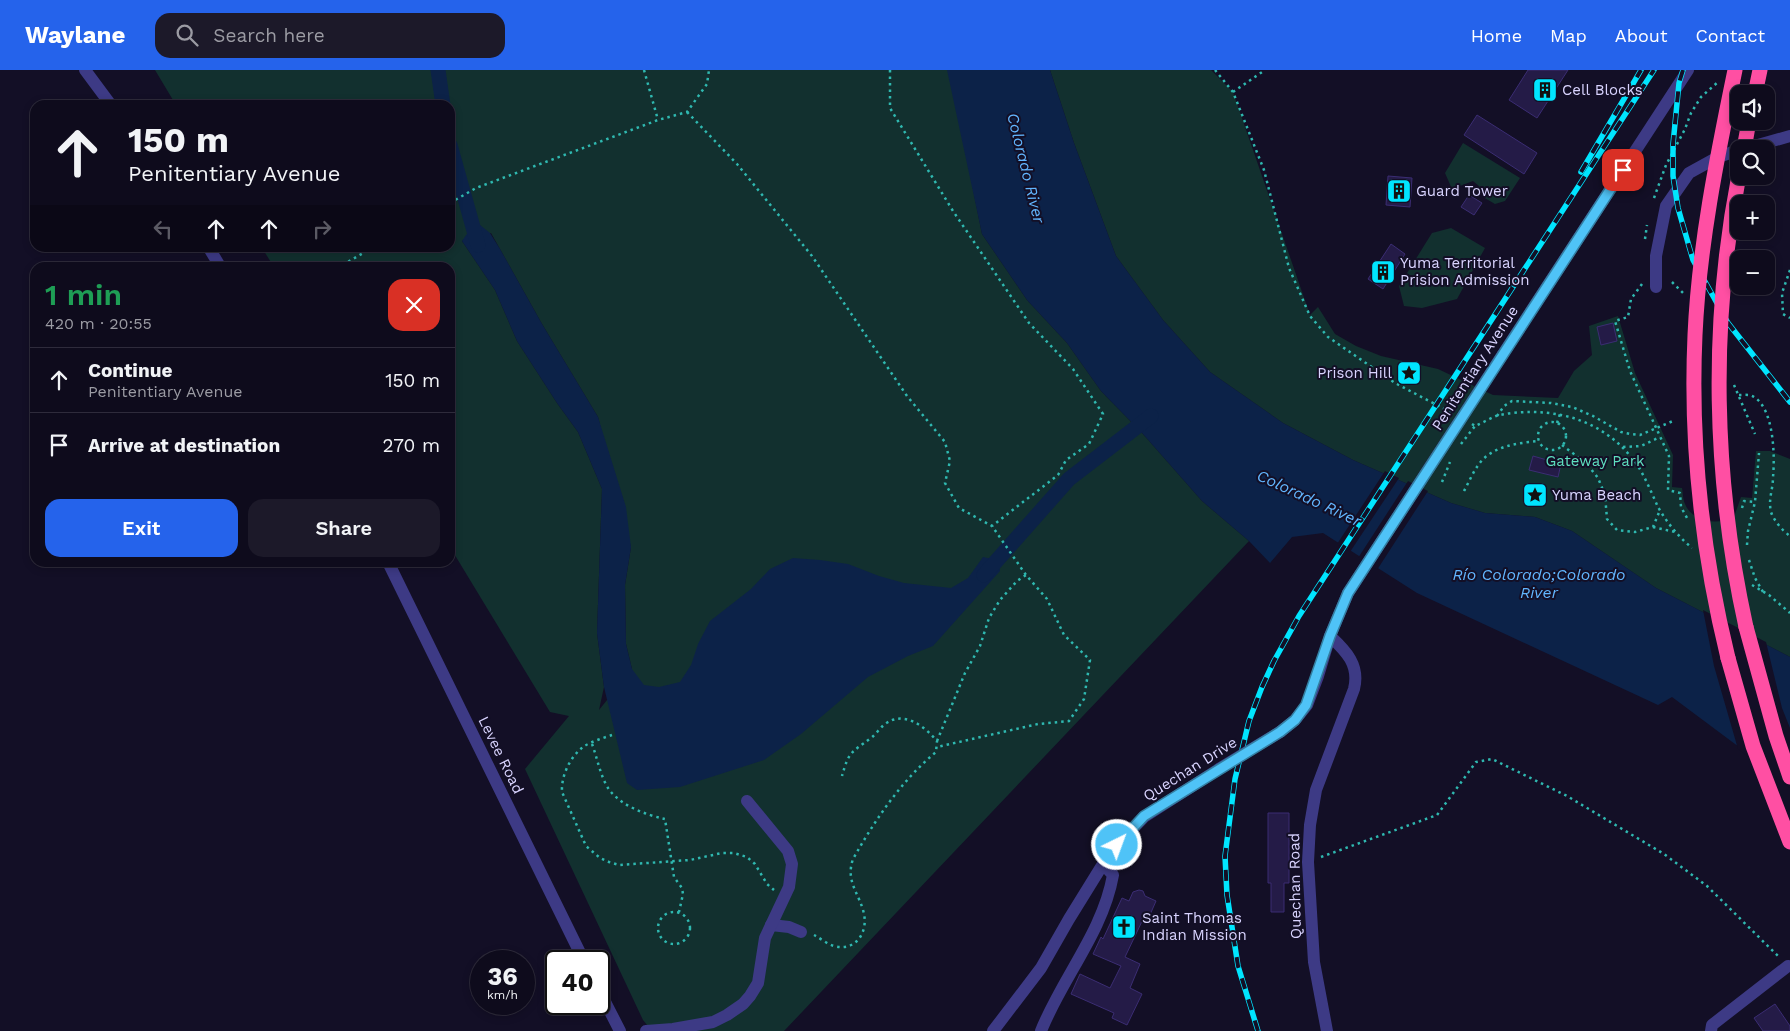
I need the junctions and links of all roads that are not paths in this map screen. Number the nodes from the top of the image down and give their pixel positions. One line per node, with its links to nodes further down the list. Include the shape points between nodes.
1 (85, 70): 6 (street)
2 (1688, 70): 13 (street, Penitentiary Avenue, bridge, via 1348,593)
3 (1734, 70): 16 (highway, bridge, via 1707,218 1695,335 1695,412 1701,506 1709,570 1742,712)
4 (1760, 70): 5 (highway)
5 (1757, 85)
6 (107, 100)
7 (1790, 136): 8 (street)
8 (1775, 140)
9 (1730, 153): 11 (street, via 1689,173 1666,206 1656,256)
10 (1737, 185): 14 (highway, bridge, via 1720,331 1722,461 1729,536 1740,598 1753,657)
11 (1656, 287)
12 (390, 567): 20 (street, Levee Road)
13 (1330, 636): 17 (street, Quechan Drive, bridge, via 1306,705 1295,720 1144,816); 27 (street, Quechan Road, via 1351,659 1356,683 1316,790 1310,825 1308,862 1314,962)
14 (1790, 777)
15 (747, 801): 18 (street, via 788,851 792,864 790,887)
16 (1790, 842)
17 (1103, 864): 25 (street, Quechan Drive, via 1041,968); 26 (street, via 1113,875 1109,895)
18 (770, 925): 19 (street); 24 (street, via 758,983 743,1004 713,1022)
19 (801, 932)
20 (579, 950)
21 (1788, 966): 28 (street, via 1712,1025)
22 (610, 1011): 23 (street)
23 (620, 1031)
24 (646, 1031)
25 (993, 1031)
26 (1041, 1031)
27 (1327, 1031)
28 (1711, 1031)

